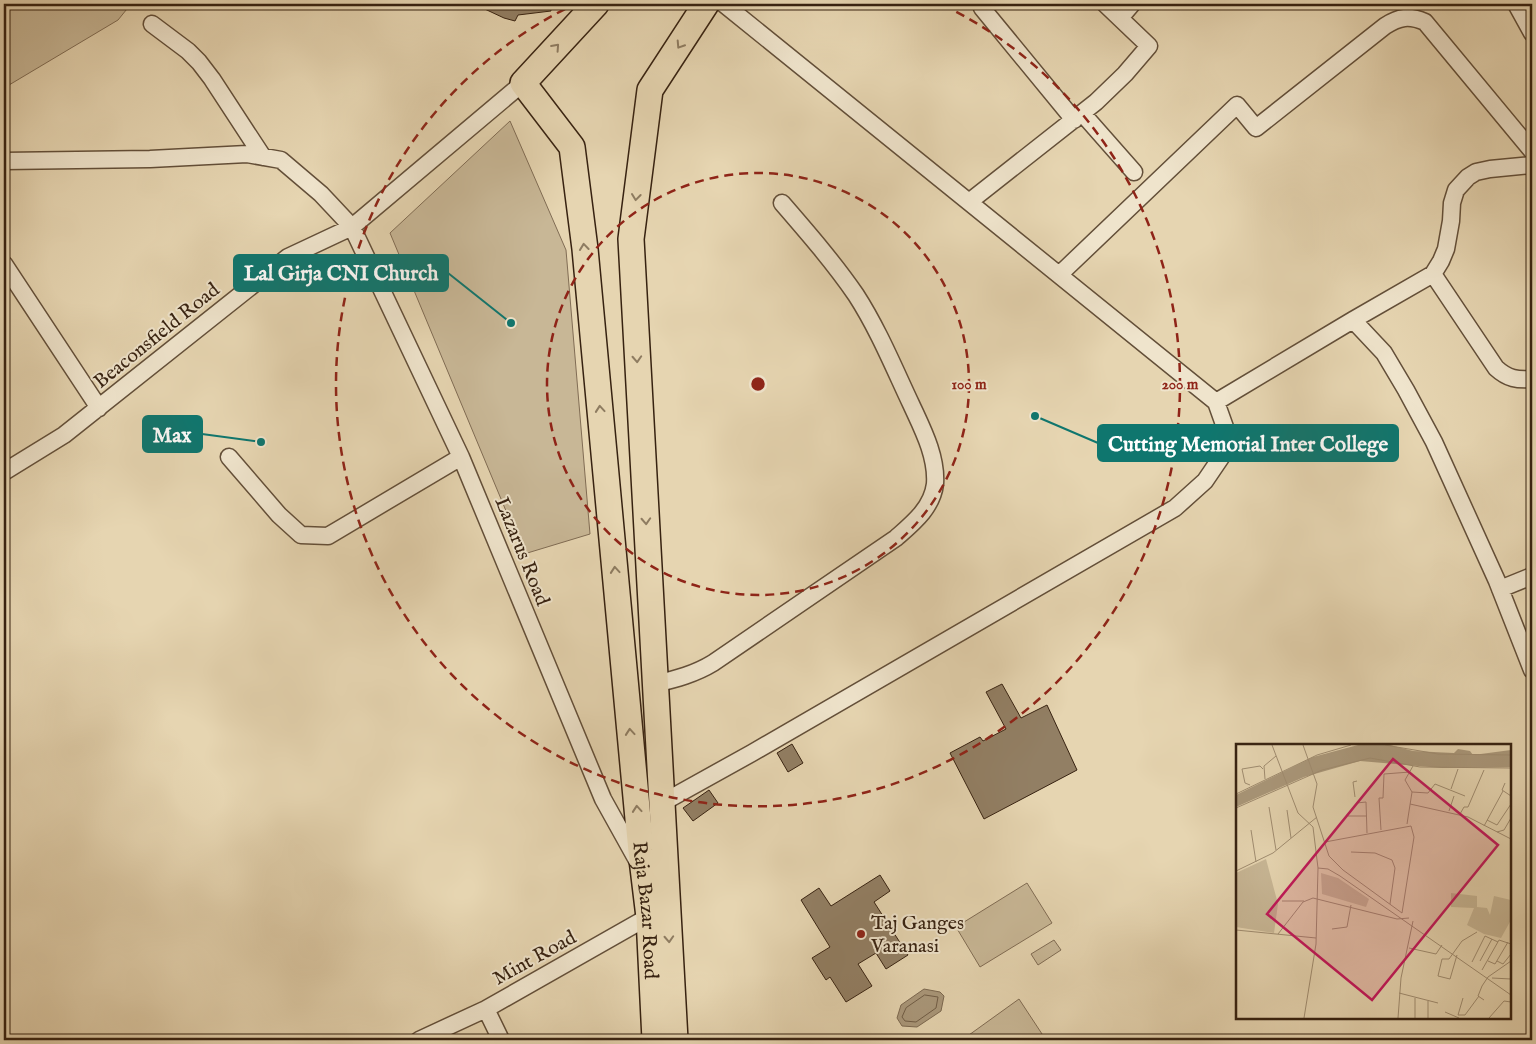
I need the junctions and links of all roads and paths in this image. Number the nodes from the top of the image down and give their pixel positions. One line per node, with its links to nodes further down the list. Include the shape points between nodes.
1 (596, 4): 11 (main road, one-way to 1)
2 (706, 4): 34 (main road, Raja Bazar Road, one-way to 34, via 650,90 631,239)
3 (724, 4): 18 (street)
4 (1105, 4): 8 (street)
5 (1132, 4): 8 (street)
6 (1516, 4): 10 (street)
7 (982, 8): 12 (street)
8 (1120, 18): 12 (street, via 1149,46 1125,74)
9 (152, 24): 14 (street, via 199,62)
10 (1532, 32)
11 (523, 84): 20 (street, Beaconsfield Road); 36 (main road, Raja Bazar Road, one-way to 11, via 635,781 585,249 572,147)
12 (1078, 116): 17 (street); 18 (street)
13 (1532, 151): 23 (street, via 1425,22 1415,18 1396,19 1256,128 1237,105)
14 (263, 157): 15 (street, Lazarus Road, via 248,154); 20 (street, Lazarus Road, via 281,160 321,194)
15 (4, 161)
16 (1532, 165): 22 (street, via 1476,172 1460,185 1452,203 1446,249)
17 (1134, 172)
18 (969, 202): 23 (street)
19 (782, 203): 34 (street, via 851,289 885,348 926,438 935,485 929,504 916,521 896,538 699,672)
20 (352, 227): 27 (street, Beaconsfield Road, via 288,257); 29 (street, Lazarus Road)
21 (4, 264): 27 (street)
22 (1433, 274): 24 (street); 25 (street, via 1496,368 1511,379)
23 (1060, 275): 26 (street)
24 (1353, 320): 26 (street); 32 (street, via 1384,353 1406,390 1434,442)
25 (1532, 379)
26 (1216, 402): 35 (street, via 1226,430 1222,456 1205,481 1175,508)
27 (99, 408): 30 (street, Beaconsfield Road, via 64,435)
28 (230, 457): 29 (street, via 279,515 301,535 311,537 328,536)
29 (462, 457): 36 (street, Lazarus Road, via 603,799)
30 (4, 472)
31 (1532, 576): 32 (street)
32 (1500, 589): 33 (street)
33 (1532, 670)
34 (655, 684): 35 (main road, Raja Bazar Road)
35 (662, 803): 36 (main road, Raja Bazar Road)
36 (654, 870): 37 (main road, Raja Bazar Road)
37 (658, 912): 38 (street, Mint Road); 41 (main road, Raja Bazar Road); 42 (main road, Raja Bazar Road, one-way to 42)
38 (486, 1009): 39 (street, Mint Road); 40 (street)
39 (419, 1040)
40 (501, 1040)
41 (654, 1040)
42 (675, 1040)

